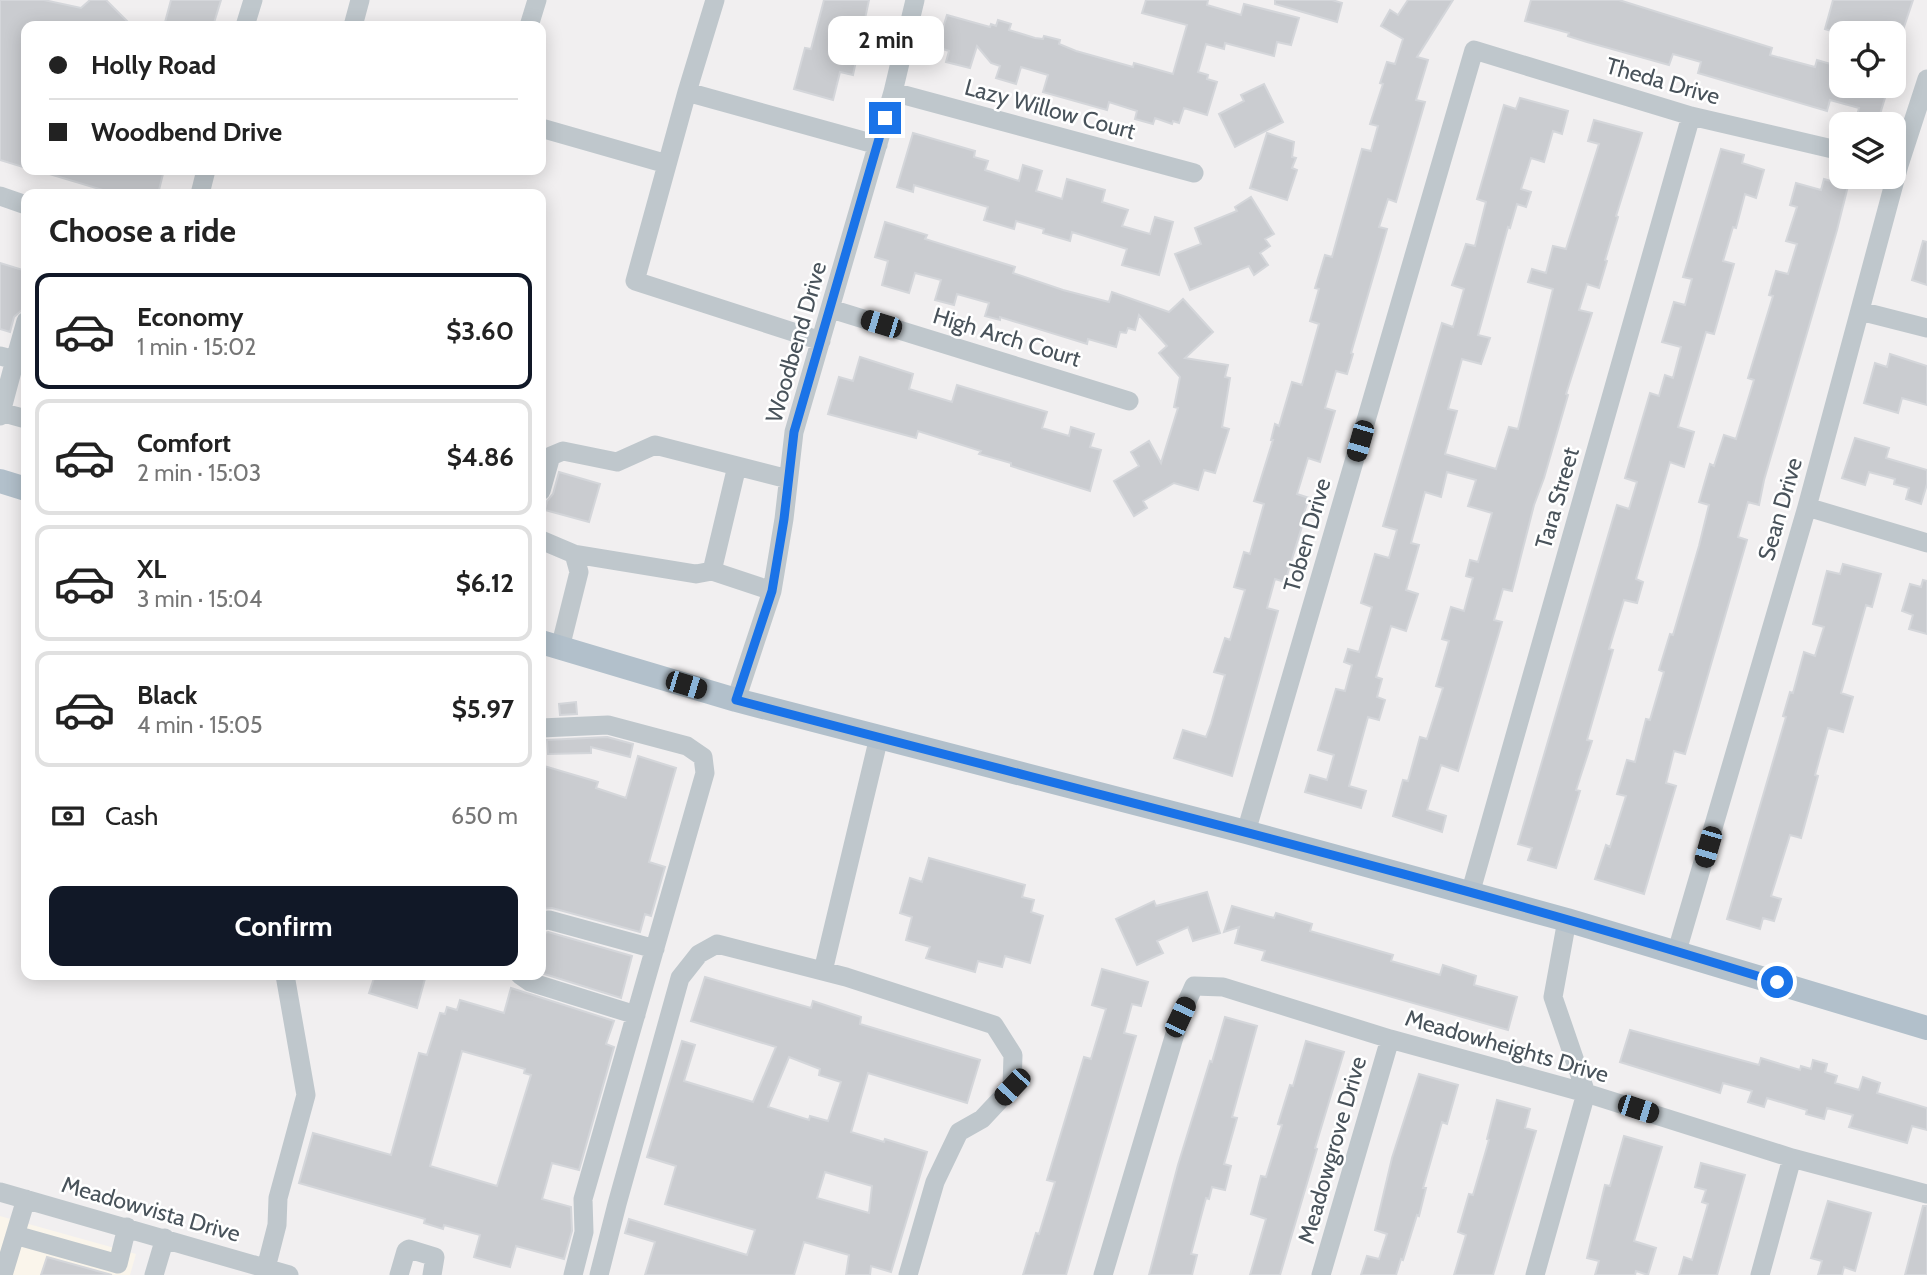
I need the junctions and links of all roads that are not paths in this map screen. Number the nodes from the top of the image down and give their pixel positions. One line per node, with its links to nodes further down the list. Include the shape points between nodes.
1 (253, 0): 6 (street)
2 (360, 0): 7 (street)
3 (537, 0): 8 (street)
4 (715, 0): 11 (street)
5 (915, 0): 12 (street, Woodbend Drive)
6 (247, 21)
7 (354, 21)
8 (531, 21)
9 (1474, 50): 13 (street, Theda Drive); 47 (street, Toben Drive)
10 (1927, 79): 15 (street, Sean Drive)
11 (687, 92): 16 (street); 18 (street)
12 (893, 92): 16 (street, Woodbend Drive); 19 (street, Lazy Willow Court)
13 (1691, 116): 17 (street, Theda Drive); 48 (street, Tara Street)
14 (546, 129): 18 (street)
15 (1906, 137)
16 (878, 145): 23 (street, Woodbend Drive)
17 (1829, 148)
18 (667, 164): 27 (street, via 635,281)
19 (1194, 173)
20 (1890, 189): 24 (street, Sean Drive)
21 (0, 196): 22 (street)
22 (21, 203)
23 (831, 309): 27 (street, Woodbend Drive); 29 (street, High Arch Court)
24 (1860, 311): 25 (street); 37 (street, Sean Drive)
25 (1927, 328)
26 (21, 331): 28 (street)
27 (821, 341): 34 (street, Woodbend Drive, via 794,432)
28 (8, 358): 30 (street)
29 (1129, 401)
30 (0, 413): 31 (street)
31 (21, 418)
32 (737, 466): 33 (street, via 655,444 617,461 563,451 551,456); 34 (street); 41 (street)
33 (546, 474)
34 (788, 480): 42 (street, Woodbend Drive)
35 (0, 481): 36 (main road)
36 (21, 487)
37 (1807, 507): 39 (street); 52 (street, Sean Drive)
38 (546, 542): 40 (street)
39 (1927, 543)
40 (574, 554): 41 (street, via 696,574); 43 (street, via 579,572)
41 (712, 571): 42 (street)
42 (772, 591): 44 (street, Woodbend Drive)
43 (551, 645): 44 (main road)
44 (736, 700): 46 (main road)
45 (546, 729): 51 (street, via 608,725 687,746 703,757 705,773)
46 (879, 737): 47 (main road); 53 (street)
47 (1246, 832): 48 (main road)
48 (1471, 894): 50 (main road)
49 (546, 920): 51 (street)
50 (1567, 920): 52 (main road); 59 (street, via 1553,997)
51 (655, 949): 56 (street)
52 (1677, 951): 57 (main road)
53 (823, 971): 75 (street, via 717,944 699,954 680,978); 76 (street, via 994,1025 1013,1055 1012,1087 982,1119 959,1132 935,1182)
54 (286, 980): 67 (street, via 306,1095 278,1198)
55 (527, 980): 56 (street)
56 (636, 1015): 74 (street, via 583,1199 584,1232)
57 (1927, 1028)
58 (1390, 1039): 59 (street, Meadowheights Drive); 77 (street, Meadowheights Drive, via 1223,987 1194,986 1180,1017); 78 (street, Meadowgrove Drive)
59 (1586, 1093): 60 (street, Meadowheights Drive); 79 (street)
60 (1791, 1158): 62 (street, Meadowheights Drive); 80 (street)
61 (0, 1192): 63 (street, Meadowvista Drive)
62 (1927, 1194)
63 (26, 1199): 64 (street, Meadowvista Drive); 66 (street)
64 (127, 1227): 65 (street, Meadowvista Drive); 68 (street)
65 (165, 1238): 67 (street, Meadowvista Drive); 70 (street)
66 (9, 1244): 68 (street); 69 (street)
67 (266, 1268): 71 (street, Meadowvista Drive)
68 (117, 1269)
69 (3, 1275)
70 (154, 1275)
71 (289, 1275)
72 (399, 1275): 73 (street, via 409,1249 435,1257)
73 (432, 1275)
74 (573, 1275)
75 (600, 1275)
76 (908, 1275)
77 (1103, 1275)
78 (1321, 1275)
79 (1535, 1275)
80 (1760, 1275)

